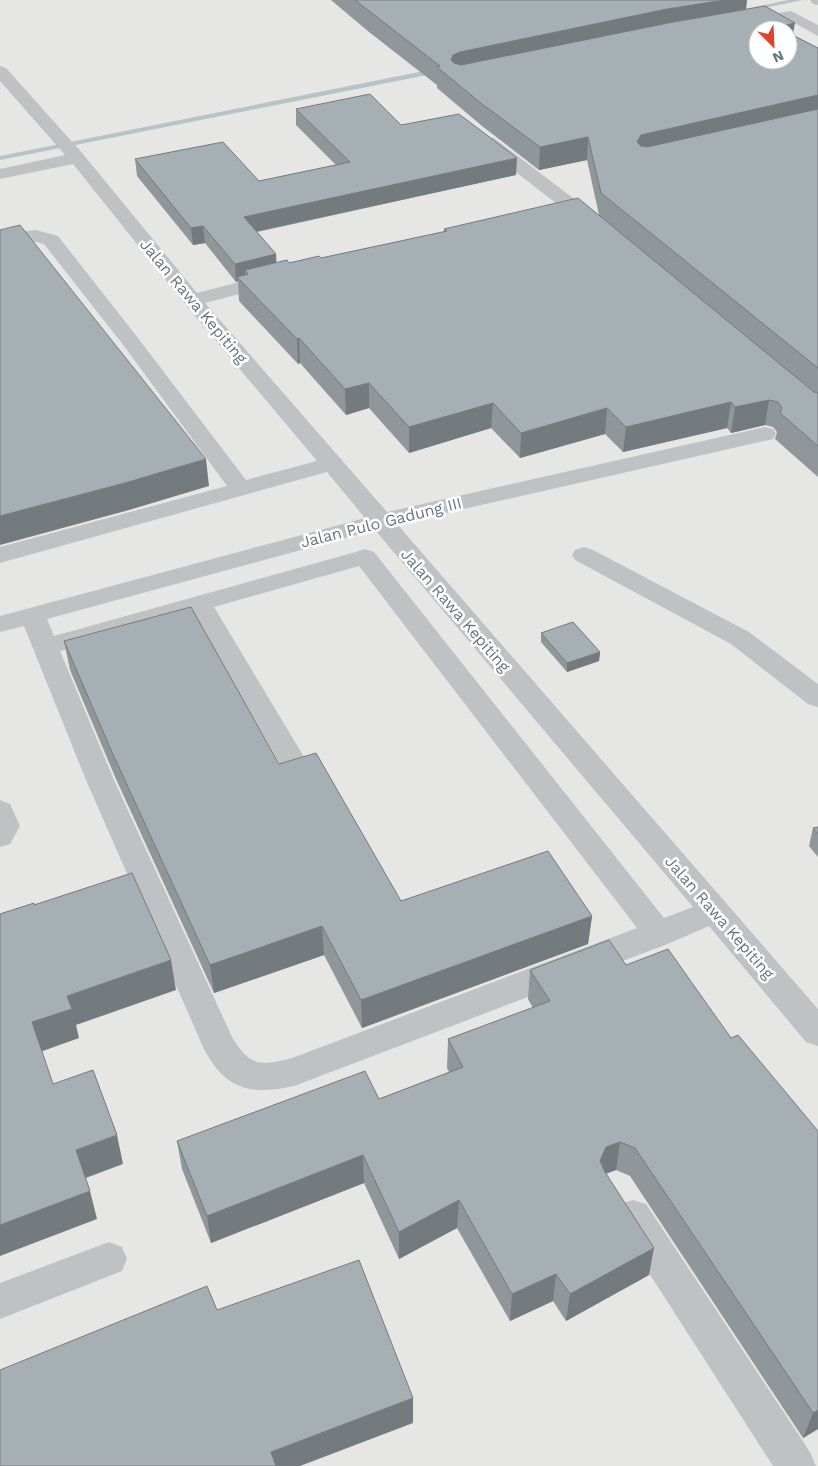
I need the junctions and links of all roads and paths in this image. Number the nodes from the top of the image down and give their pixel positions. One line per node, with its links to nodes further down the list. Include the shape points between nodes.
1 (818, 10): 2 (street)
2 (791, 14): 3 (street); 4 (street)
3 (733, 25)
4 (818, 31)
5 (0, 71): 7 (street, Jalan Rawa Kepiting)
6 (471, 129): 9 (street)
7 (70, 150): 8 (street); 14 (street, Jalan Rawa Kepiting)
8 (0, 174)
9 (573, 206): 10 (street); 11 (street)
10 (554, 211)
11 (607, 234)
12 (0, 240): 17 (street, via 36,236 51,240 132,342)
13 (288, 276): 14 (street)
14 (192, 300): 16 (street, Jalan Rawa Kepiting)
15 (764, 434): 18 (street, Jalan Pulo Gadung III)
16 (332, 464): 17 (street); 18 (street, Jalan Rawa Kepiting)
17 (241, 489): 19 (street)
18 (380, 521): 22 (street, Jalan Pulo Gadung III); 29 (street, Jalan Rawa Kepiting)
19 (0, 555)
20 (584, 555): 25 (street, via 740,638)
21 (199, 603): 24 (street); 26 (street); 30 (street, via 365,557)
22 (32, 614): 23 (street, Jalan Pulo Gadung III); 24 (street)
23 (0, 624)
24 (47, 646): 30 (street, via 100,780 220,1047 230,1064 244,1074 272,1078 294,1072)
25 (818, 698)
26 (299, 772)
27 (0, 811): 28 (street, via 5,826)
28 (0, 836)
29 (715, 911): 30 (street); 31 (street, Jalan Rawa Kepiting)
30 (659, 934)
31 (818, 1032)
32 (615, 1188): 35 (street)
33 (109, 1258): 34 (street)
34 (0, 1301)
35 (795, 1466)

